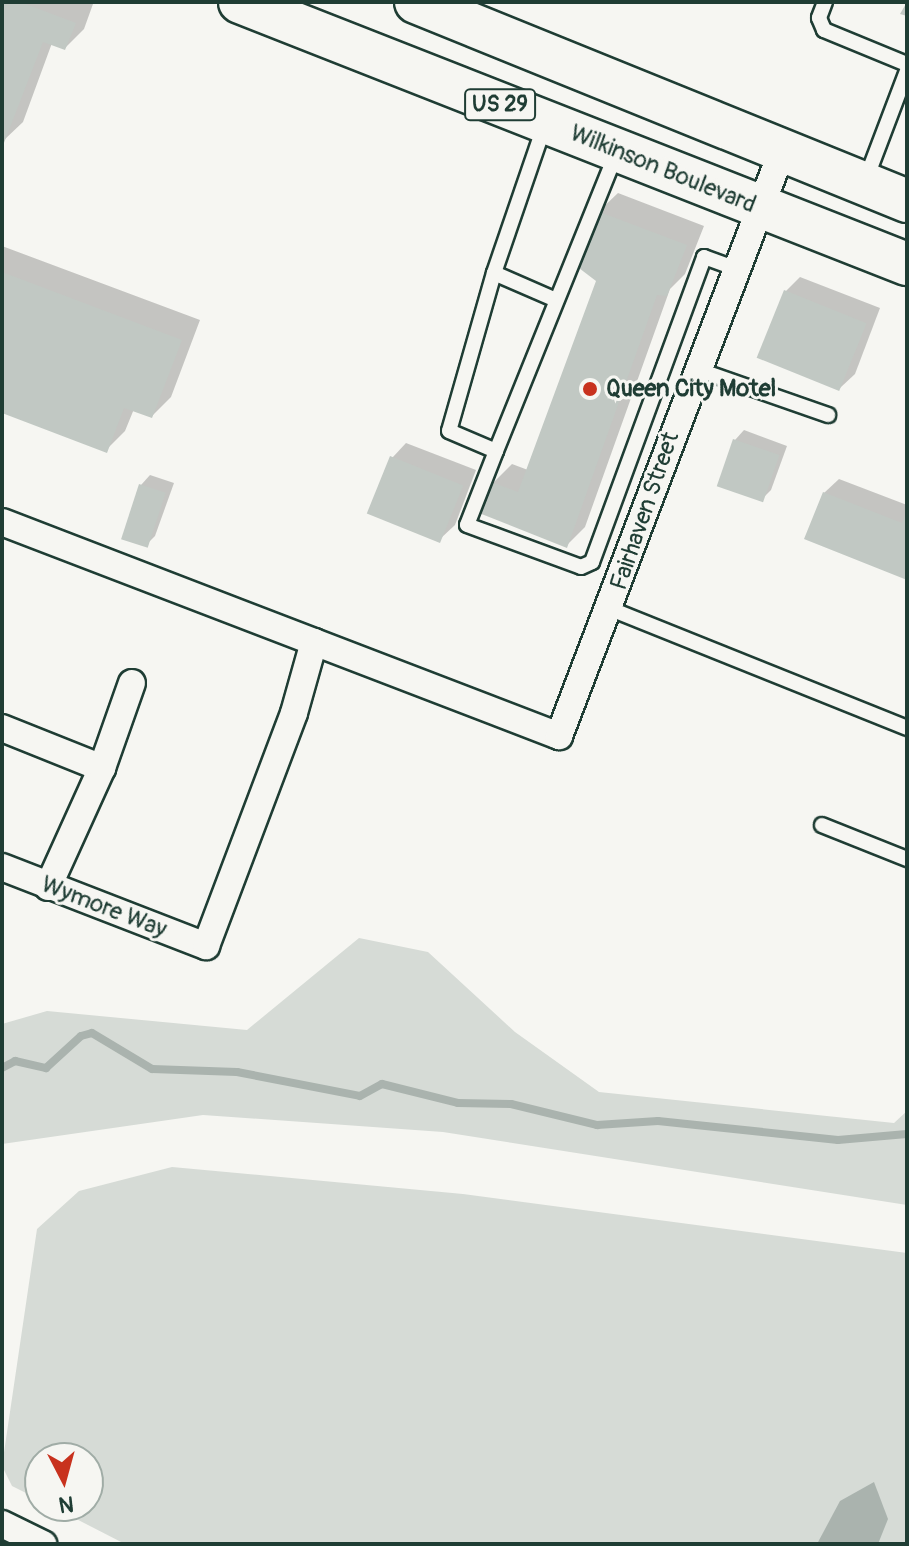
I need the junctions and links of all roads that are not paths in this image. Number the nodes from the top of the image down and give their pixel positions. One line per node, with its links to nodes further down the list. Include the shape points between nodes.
1 (240, 2): 6 (main road, Wilkinson Boulevard / US 29)
2 (416, 2): 7 (main road, US 29)
3 (825, 2): 4 (lane, via 819,18 824,30)
4 (907, 64)
5 (907, 71): 9 (lane)
6 (545, 123): 8 (main road, Wilkinson Boulevard / US 29); 14 (lane)
7 (782, 151): 9 (main road, US 29); 11 (street, Fairhaven Street)
8 (617, 152): 11 (main road, Wilkinson Boulevard / US 29); 15 (lane)
9 (864, 184): 10 (main road, US 29)
10 (907, 201)
11 (759, 208): 12 (main road, Wilkinson Boulevard / US 29); 13 (street, Fairhaven Street)
12 (907, 264)
13 (735, 268): 16 (street, Fairhaven Street); 18 (lane, via 704,257 592,562 581,567 467,525)
14 (494, 273): 15 (lane); 18 (lane, via 449,431)
15 (556, 300): 18 (lane)
16 (695, 369): 17 (lane); 20 (street, Fairhaven Street)
17 (828, 415)
18 (496, 451)
19 (2, 522): 21 (street)
20 (611, 609): 21 (street, Fairhaven Street, via 559,736); 24 (lane)
21 (314, 642): 29 (street, Wymore Way, via 294,713 206,946)
22 (132, 683): 25 (street)
23 (2, 728): 25 (street)
24 (907, 728)
25 (102, 768): 29 (street)
26 (822, 825): 27 (lane)
27 (907, 859)
28 (2, 867): 29 (street, Wymore Way)
29 (48, 887)
30 (2, 1524): 31 (street)
31 (43, 1544)

